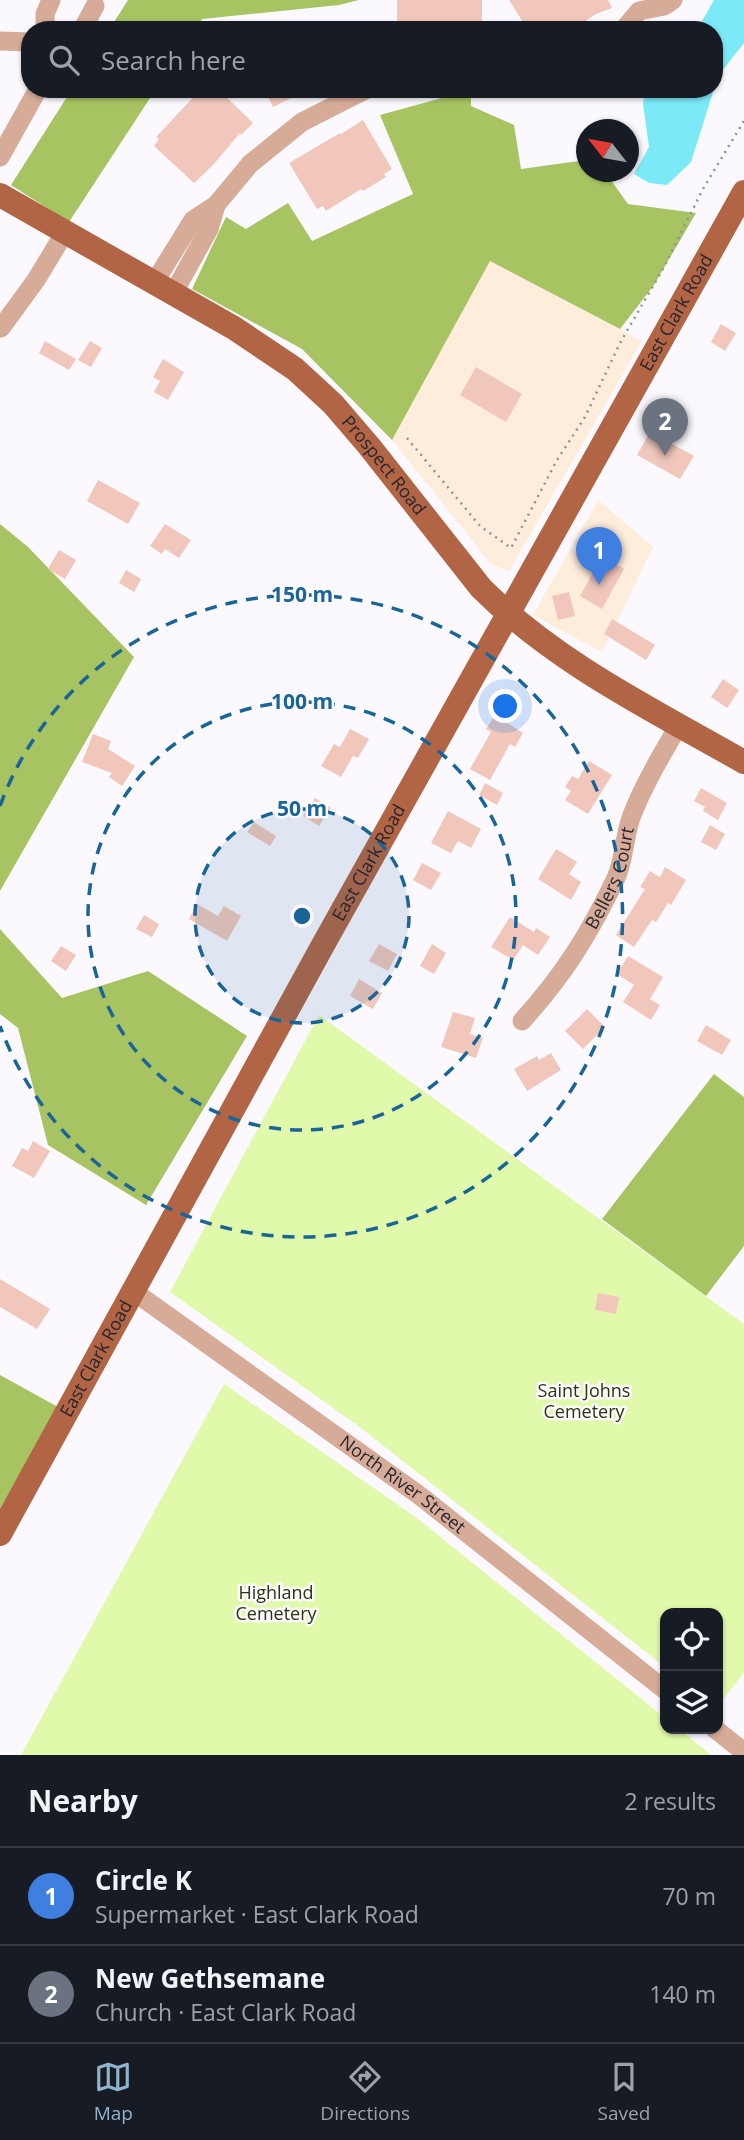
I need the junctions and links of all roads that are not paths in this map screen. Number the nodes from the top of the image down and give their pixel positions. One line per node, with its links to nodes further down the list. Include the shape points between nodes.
1 (51, 0): 5 (street)
2 (673, 0): 4 (street, via 664,6)
3 (95, 6): 6 (street)
4 (638, 6)
5 (46, 21)
6 (87, 21)
7 (0, 41): 8 (street)
8 (21, 42)
9 (33, 98): 11 (street)
10 (349, 98): 15 (street, via 302,122 250,164 216,205 209,229)
11 (0, 157)
12 (744, 192): 17 (main road, East Clark Road)
13 (0, 195): 14 (main road, Prospect Road)
14 (65, 232): 15 (main road, Prospect Road); 16 (street)
15 (164, 288): 17 (main road, Prospect Road, via 295,369 332,404)
16 (1, 328)
17 (507, 614): 18 (main road, Prospect Road, via 585,671); 21 (main road, East Clark Road)
18 (679, 725): 19 (main road, Prospect Road); 20 (street, Bellers Court, via 631,818 617,875 572,961)
19 (744, 762)
20 (522, 1021)
21 (133, 1291): 22 (main road, East Clark Road); 23 (street, North River Street, via 419,1495)
22 (0, 1534)
23 (660, 1686)
24 (721, 1734): 25 (street)
25 (744, 1752)

